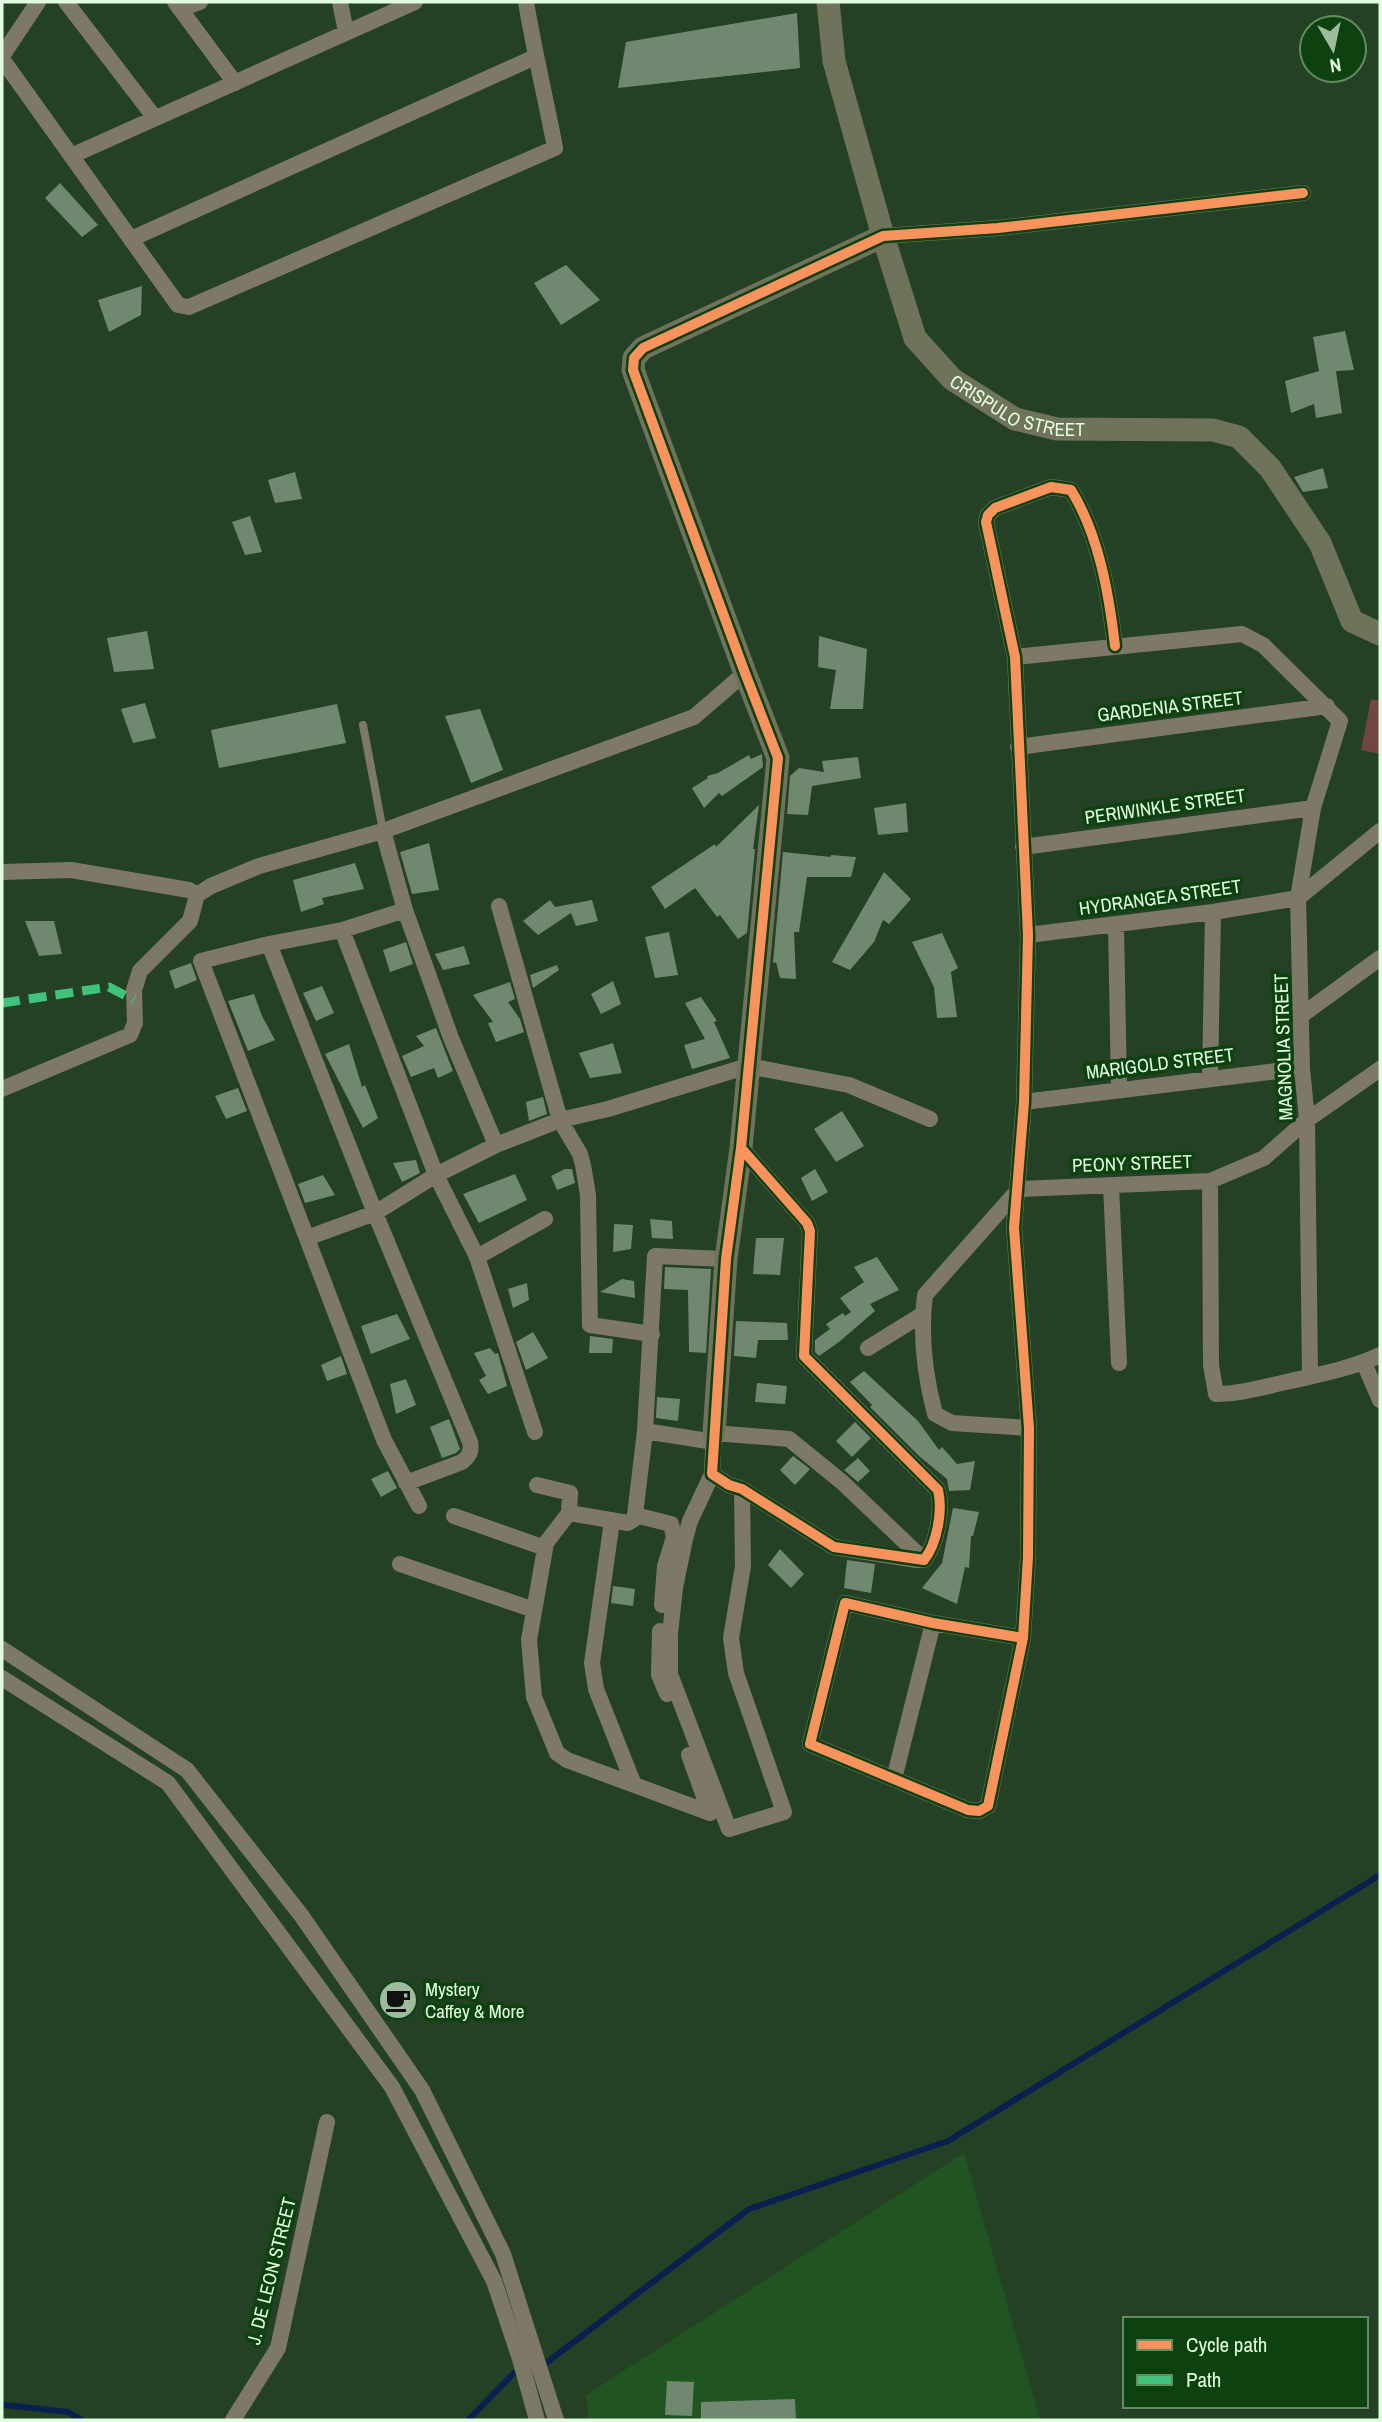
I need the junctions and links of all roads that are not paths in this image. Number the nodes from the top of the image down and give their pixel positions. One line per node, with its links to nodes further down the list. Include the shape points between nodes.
1 (38, 2): 10 (street)
2 (66, 2): 13 (street)
3 (200, 2): 8 (street)
4 (340, 2): 9 (street)
5 (415, 2): 9 (street)
6 (526, 2): 11 (street)
7 (828, 2): 16 (street, CRISPULO STREET, via 834,61)
8 (178, 5): 12 (street)
9 (346, 32): 12 (street)
10 (2, 57): 14 (street)
11 (535, 57): 17 (street); 17 (street, via 555,148 189,307 178,305)
12 (235, 83): 13 (street)
13 (155, 118): 14 (street)
14 (71, 156): 17 (street)
15 (1303, 193): 16 (street, via 998,228)
16 (883, 236): 18 (street, CRISPULO STREET, via 915,338 952,379 1015,419 1057,429 1213,430 1239,437 1270,468 1320,543 1352,621); 21 (street, via 643,348 634,358 633,370)
17 (131, 239)
18 (1380, 634)
19 (1115, 646): 20 (street); 20 (street, via 1110,597 1083,510 1071,490 1051,487 995,508 986,522); 22 (street, via 1242,634 1263,645)
20 (1015, 657): 24 (street)
21 (745, 673): 26 (street, via 694,717); 41 (street, via 778,758)
22 (1327, 706): 24 (street, GARDENIA STREET); 25 (street, MAGNOLIA STREET, via 1340,721)
23 (363, 725): 26 (lane)
24 (1018, 747): 28 (street)
25 (1313, 808): 28 (street, PERIWINKLE STREET); 31 (street, MAGNOLIA STREET)
26 (383, 831): 30 (street, via 259,866); 33 (street)
27 (1380, 831): 31 (street)
28 (1023, 846): 37 (street)
29 (2, 872): 30 (street, via 71,870)
30 (197, 895): 45 (street, via 190,921 140,971 130,1035)
31 (1298, 898): 34 (street, HYDRANGEA STREET); 40 (street, MAGNOLIA STREET)
32 (499, 906): 49 (street)
33 (405, 910): 36 (street); 51 (street, via 451,1038)
34 (1213, 912): 35 (street, HYDRANGEA STREET); 44 (street)
35 (1116, 924): 37 (street, HYDRANGEA STREET); 46 (street)
36 (342, 930): 38 (street); 53 (street)
37 (1028, 935): 47 (street)
38 (268, 944): 57 (street); 59 (street, via 201,961)
39 (1380, 958): 40 (street)
40 (1302, 1015): 42 (street, MAGNOLIA STREET)
41 (748, 1066): 48 (street, via 849,1085); 49 (street); 52 (street)
42 (1302, 1068): 44 (street, MARIGOLD STREET); 50 (street, MAGNOLIA STREET)
43 (1380, 1069): 50 (street, PEONY STREET)
44 (1210, 1078): 46 (street, MARIGOLD STREET)
45 (2, 1089)
46 (1119, 1090): 47 (street, MARIGOLD STREET)
47 (1024, 1102): 56 (street)
48 (930, 1119)
49 (560, 1120): 51 (street); 63 (street, via 580,1154 588,1195 590,1325)
50 (1307, 1120): 54 (street, PEONY STREET, via 1264,1158); 68 (street, MAGNOLIA STREET)
51 (496, 1144): 53 (street)
52 (741, 1148): 61 (street); 84 (street, via 810,1231 804,1356 938,1490 932,1550)
53 (436, 1175): 57 (street); 60 (street)
54 (1210, 1181): 55 (street, PEONY STREET); 68 (street, via 1211,1365 1216,1394)
55 (1111, 1185): 56 (street, PEONY STREET); 66 (street)
56 (1019, 1189): 62 (street, via 925,1295); 70 (street, via 1014,1228)
57 (375, 1213): 59 (street); 75 (street, via 472,1449 462,1462)
58 (545, 1219): 60 (street)
59 (307, 1238): 75 (street, via 384,1440)
60 (477, 1257): 72 (street)
61 (726, 1259): 63 (street, via 655,1256); 73 (street)
62 (922, 1314): 64 (street); 70 (street, via 934,1414 952,1423)
63 (652, 1334): 71 (street)
64 (869, 1348)
65 (1380, 1355): 67 (street)
66 (1119, 1363)
67 (1364, 1363): 68 (street); 69 (street)
68 (1310, 1376)
69 (1380, 1401)
70 (1029, 1428): 88 (street)
71 (645, 1431): 73 (street); 80 (street)
72 (535, 1432)
73 (714, 1437): 74 (street); 84 (street, via 789,1439)
74 (712, 1474): 77 (street); 77 (street, via 685,1539 675,1588 670,1674 729,1829 784,1812 736,1673 731,1638 743,1566)
75 (406, 1483): 78 (street)
76 (537, 1485): 79 (street, via 570,1493)
77 (742, 1489): 84 (street, via 834,1547)
78 (419, 1506)
79 (569, 1513): 82 (street); 83 (street)
80 (635, 1515): 82 (street, via 628,1523); 92 (street, via 671,1524 674,1538 665,1566 659,1675 710,1814)
81 (454, 1516): 83 (street)
82 (612, 1521): 92 (street, via 593,1663 596,1689)
83 (545, 1548): 86 (street)
84 (924, 1560)
85 (400, 1564): 86 (street)
86 (534, 1610): 92 (street, via 529,1640 534,1697 557,1753)
87 (933, 1623): 88 (street); 91 (street); 91 (street, via 845,1603 810,1744)
88 (1023, 1638): 91 (street, via 988,1806 968,1810)
89 (2, 1648): 96 (street, via 187,1770 301,1915 428,2102 503,2254)
90 (2, 1678): 95 (street, via 168,1783 392,2087 494,2281)
91 (894, 1779)
92 (634, 1785)
93 (327, 2122): 94 (street, J. DE LEON STREET, via 278,2348)
94 (233, 2420)
95 (537, 2420)
96 (556, 2420)

